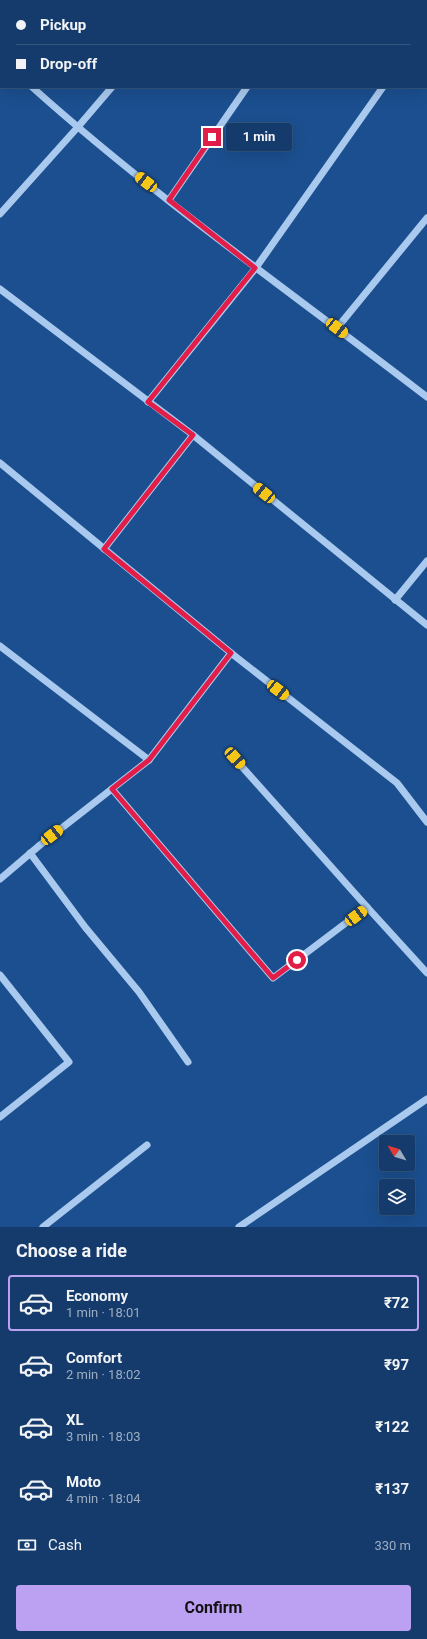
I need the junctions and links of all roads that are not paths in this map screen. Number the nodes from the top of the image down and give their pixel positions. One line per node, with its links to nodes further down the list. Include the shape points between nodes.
1 (33, 88): 5 (street)
2 (111, 88): 5 (street)
3 (246, 88): 6 (street)
4 (382, 88): 9 (street)
5 (78, 128): 6 (street); 7 (street)
6 (169, 200): 9 (street)
7 (0, 214)
8 (427, 218): 11 (street)
9 (255, 268): 11 (street); 13 (street)
10 (0, 289): 13 (street)
11 (337, 328): 12 (street)
12 (427, 397)
13 (148, 402): 14 (street)
14 (193, 435): 16 (street); 18 (street)
15 (0, 464): 16 (street)
16 (104, 549): 21 (street)
17 (427, 561): 18 (street)
18 (395, 600): 19 (street)
19 (427, 625)
20 (0, 646): 23 (street)
21 (231, 653): 23 (street); 25 (street, via 397,783)
22 (235, 758): 28 (street)
23 (149, 760): 24 (street)
24 (112, 789): 26 (street); 28 (street, via 273,978)
25 (427, 822)
26 (30, 853): 27 (street); 31 (street, via 138,992)
27 (0, 878)
28 (367, 907): 29 (street)
29 (427, 973)
30 (0, 975): 33 (street, via 69,1062)
31 (188, 1062)
32 (427, 1099): 36 (street)
33 (0, 1117)
34 (146, 1146): 35 (street)
35 (43, 1227)
36 (239, 1227)

